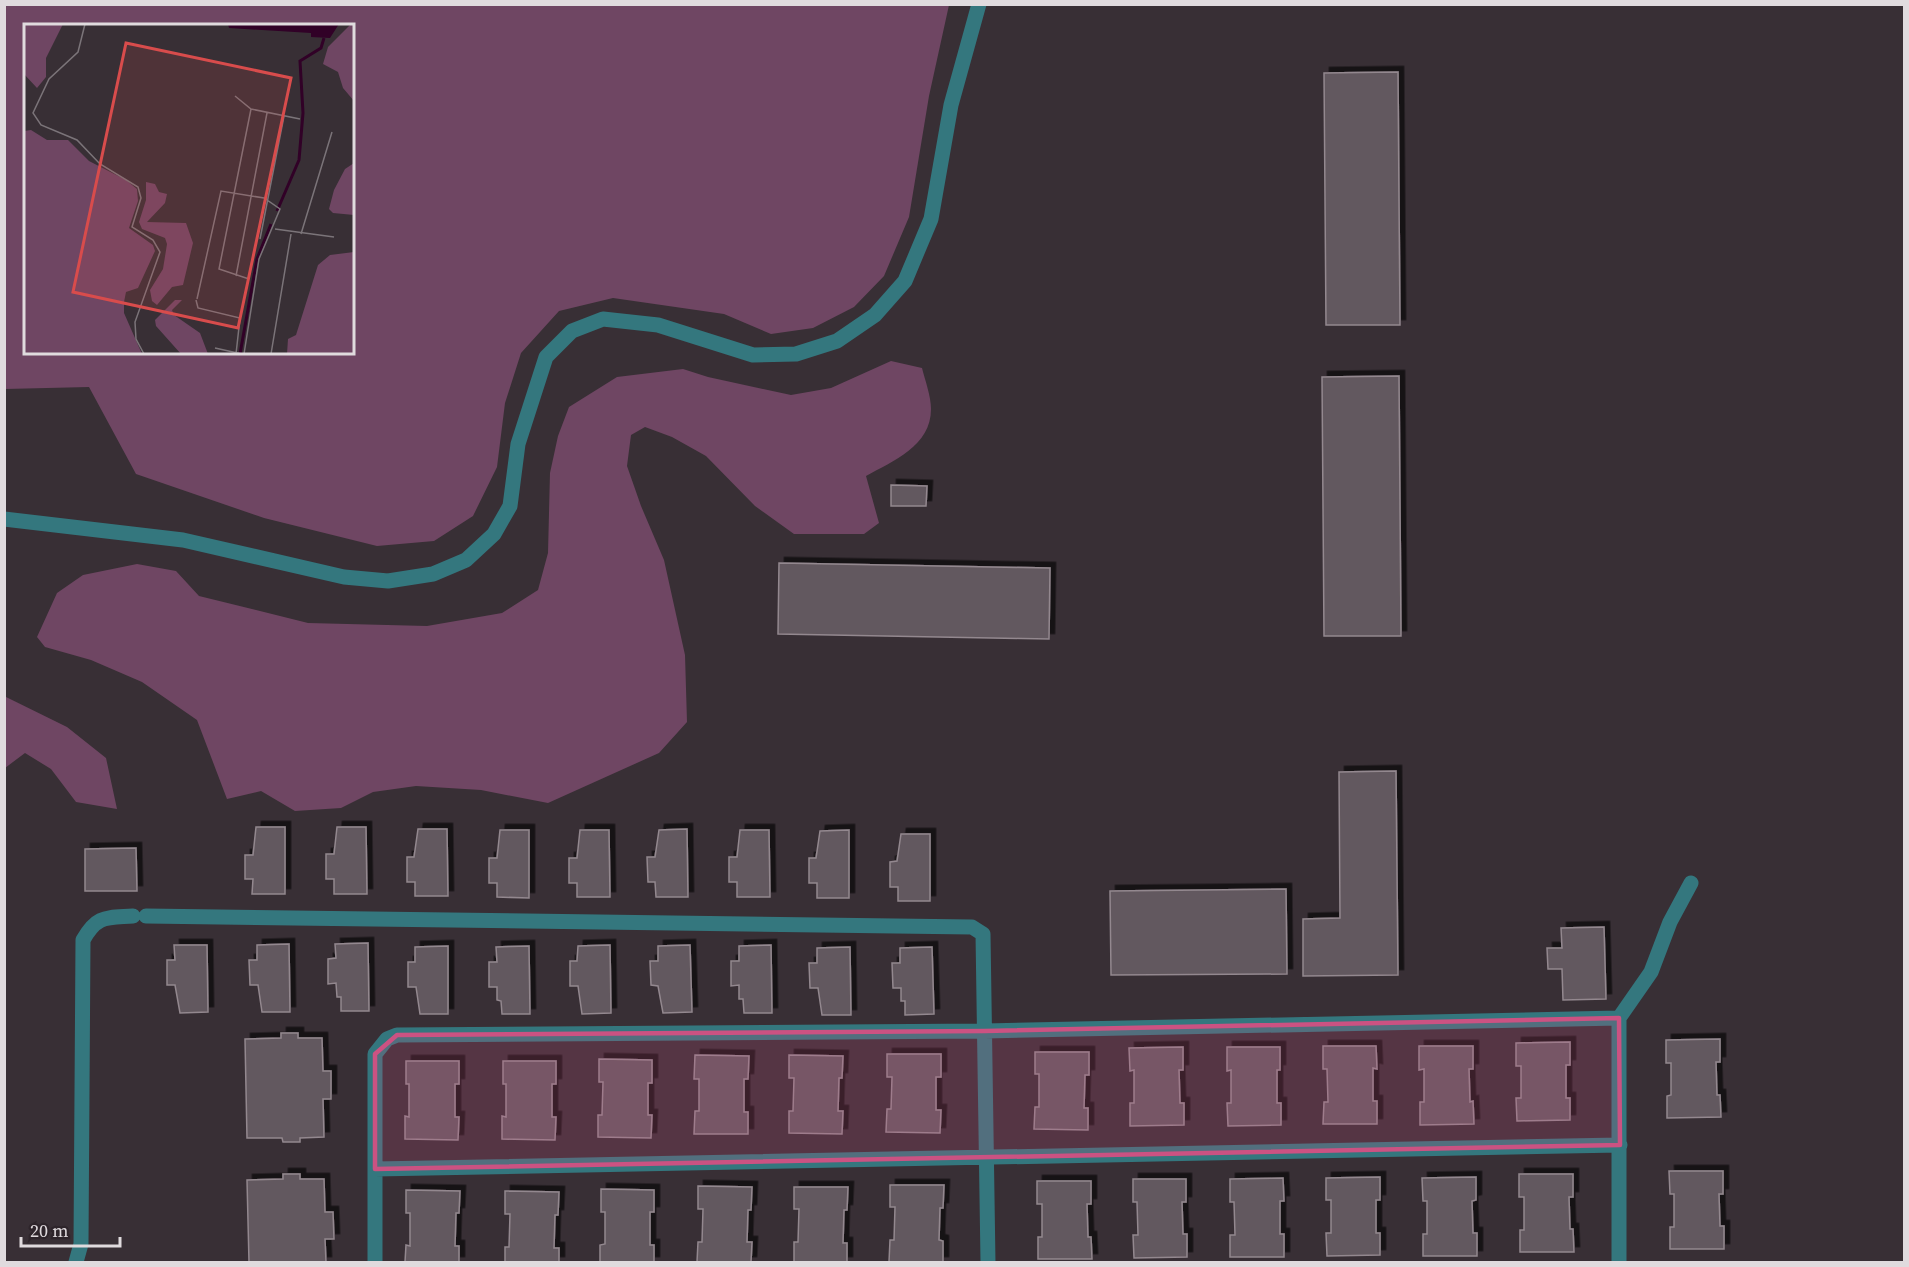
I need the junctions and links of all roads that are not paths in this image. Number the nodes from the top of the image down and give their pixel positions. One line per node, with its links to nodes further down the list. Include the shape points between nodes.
1 (979, 4): 2 (street, via 951,105 931,219 905,281 875,315 837,341 796,354 753,355 658,325 603,319 572,331 546,357 518,444 510,506 494,534 466,560 433,574 388,580 345,578 183,540)
2 (4, 519)
3 (1691, 883): 4 (street, via 1670,922 1651,972)
4 (1619, 1018): 5 (street); 6 (street)
5 (985, 1031): 7 (street); 8 (street, via 397,1035 387,1039 375,1054); 9 (street, via 983,934 972,927 104,918 92,924 83,940 81,1244)
6 (1620, 1145): 7 (street); 12 (street)
7 (987, 1157): 8 (street); 11 (street)
8 (375, 1169): 10 (street)
9 (76, 1263)
10 (375, 1263)
11 (988, 1263)
12 (1618, 1263)

